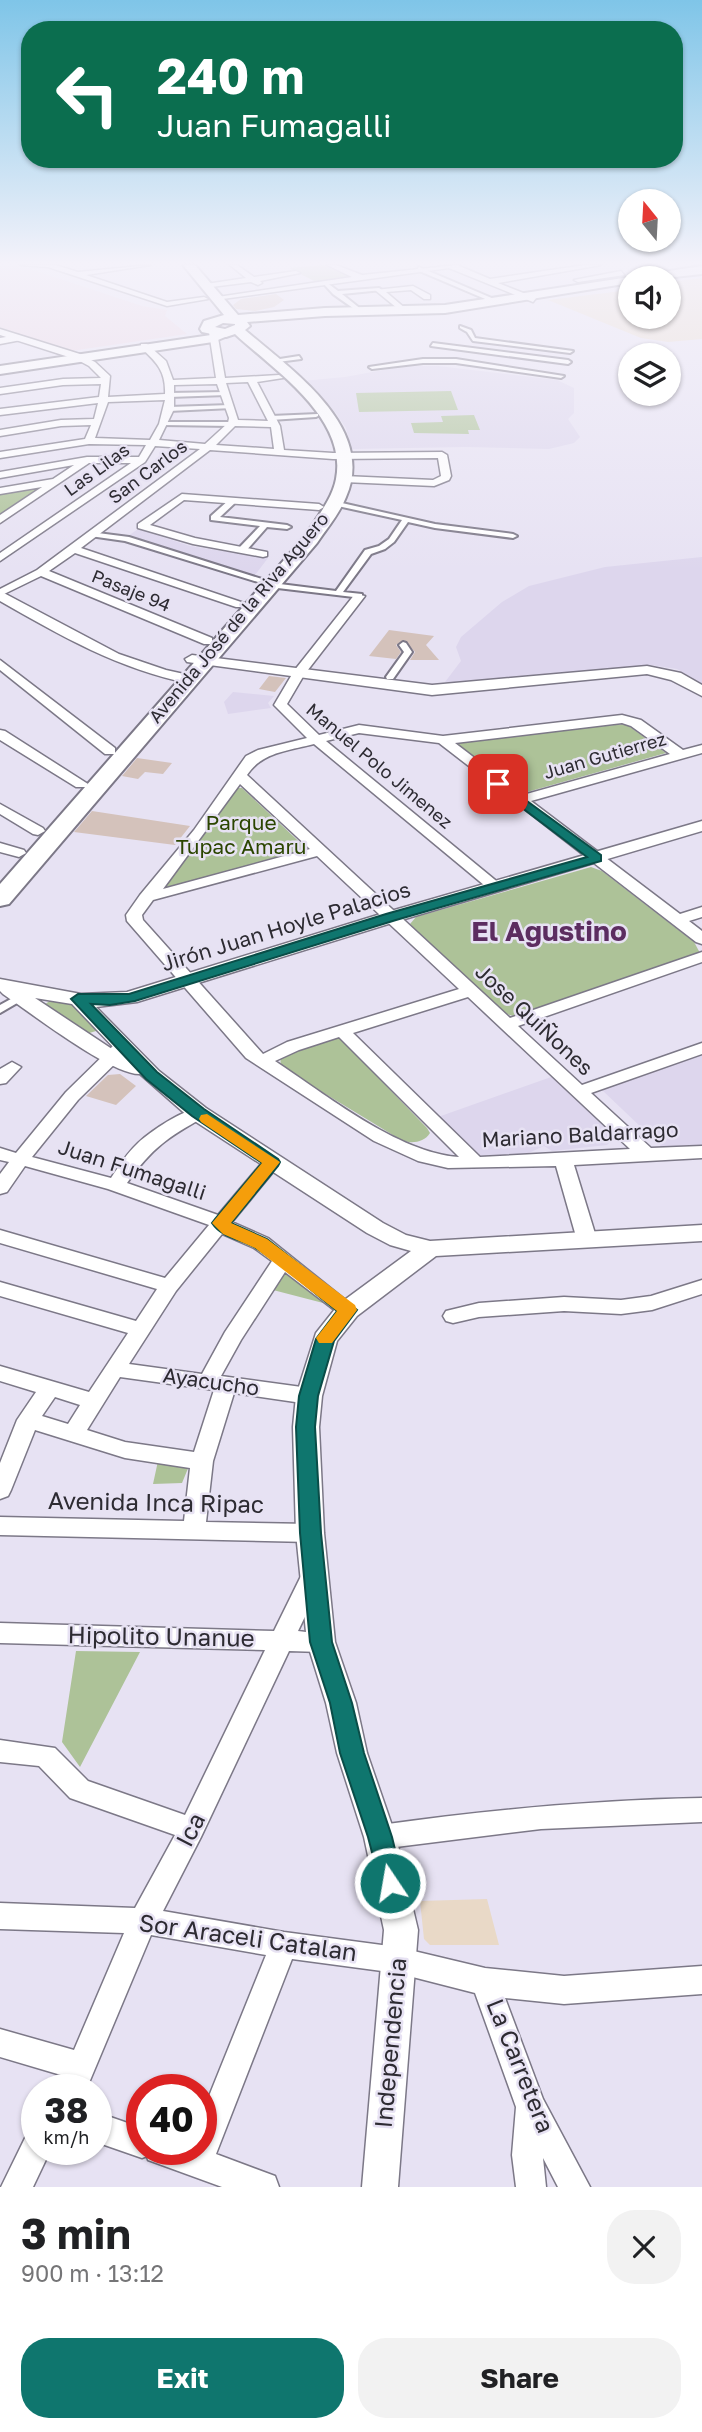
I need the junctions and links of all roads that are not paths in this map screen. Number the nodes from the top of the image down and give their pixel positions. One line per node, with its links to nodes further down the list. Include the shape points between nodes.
1 (96, 367): 9 (street)
2 (164, 367): 12 (street)
3 (222, 367): 11 (street)
4 (267, 367): 8 (main road, Avenida José de la Riva Aguero)
5 (277, 367): 20 (main road, Avenida José de la Riva Aguero, via 309,394)
6 (509, 367): 7 (street, via 561,372)
7 (534, 367)
8 (279, 378): 10 (street); 20 (main road, Avenida José de la Riva Aguero)
9 (106, 381): 13 (street); 16 (street)
10 (253, 381): 11 (street); 21 (street)
11 (221, 382): 12 (street); 14 (street)
12 (170, 383): 15 (street, Las Lilas)
13 (0, 391)
14 (225, 394): 15 (street); 17 (street)
15 (169, 396): 16 (street); 18 (street, Las Lilas)
16 (102, 399): 19 (street); 22 (street)
17 (230, 407): 18 (street); 23 (street)
18 (169, 409): 24 (street, Las Lilas)
19 (0, 412)
20 (322, 414): 21 (street); 31 (main road, Avenida José de la Riva Aguero, via 340,435)
21 (272, 421): 23 (street); 29 (street, via 282,443)
22 (97, 422): 25 (street); 26 (street)
23 (233, 423): 24 (street); 28 (street, San Carlos)
24 (164, 424): 27 (street, Las Lilas)
25 (0, 433)
26 (89, 440): 27 (street); 30 (street)
27 (155, 442): 28 (street); 33 (street, Las Lilas)
28 (209, 447): 29 (street); 44 (street, San Carlos)
29 (279, 452): 31 (street)
30 (0, 455)
31 (339, 456): 35 (main road, Avenida José de la Riva Aguero); 35 (street, via 442,456 446,476 440,482); 39 (main road, Avenida José de la Riva Aguero)
32 (88, 460): 33 (street); 34 (street); 36 (street)
33 (142, 460): 47 (street, Las Lilas)
34 (0, 475)
35 (344, 479): 39 (main road, Avenida José de la Riva Aguero)
36 (58, 481): 37 (street); 41 (street)
37 (0, 491)
38 (233, 501): 39 (street); 42 (street, via 214,519); 49 (street, via 182,497 142,526)
39 (328, 505): 40 (street); 53 (main road, Avenida José de la Riva Aguero, via 311,539)
40 (406, 519): 45 (street); 54 (street, via 396,539 368,552)
41 (0, 520)
42 (265, 525): 43 (street); 49 (street)
43 (287, 527)
44 (93, 534): 48 (street, San Carlos); 53 (street, via 126,539)
45 (513, 536)
46 (0, 541): 47 (street)
47 (21, 545): 51 (street, Las Lilas)
48 (72, 548): 52 (street, San Carlos); 57 (street)
49 (242, 550): 50 (street)
50 (263, 554)
51 (0, 558)
52 (41, 572): 55 (street, San Carlos); 60 (street, Pasaje 94)
53 (266, 582): 54 (street); 57 (main road, Avenida José de la Riva Aguero); 58 (main road, Avenida José de la Riva Aguero)
54 (338, 593): 56 (street)
55 (0, 594): 60 (street, via 129,665)
56 (359, 596): 62 (street, Manuel Polo Jimenez)
57 (240, 605): 58 (main road, Avenida José de la Riva Aguero)
58 (228, 626): 60 (main road, Avenida José de la Riva Aguero)
59 (403, 646): 63 (street, via 408,652)
60 (196, 661): 62 (street); 69 (main road, Avenida José de la Riva Aguero); 83 (main road, Avenida José de la Riva Aguero)
61 (0, 664): 69 (street)
62 (301, 671): 63 (street); 66 (street, Manuel Polo Jimenez, via 280,705)
63 (387, 680): 64 (street, via 432,690 647,670 677,676)
64 (702, 691)
65 (0, 734): 72 (street)
66 (315, 739): 67 (street, via 365,729); 71 (street, via 257,755); 81 (street, Manuel Polo Jimenez)
67 (443, 740): 70 (street, via 622,719 636,723); 73 (street)
68 (702, 749): 70 (street, Juan Gutierrez)
69 (110, 751): 72 (main road, Avenida José de la Riva Aguero)
70 (681, 755): 73 (street, Juan Gutierrez)
71 (240, 776): 78 (street, Jose QuiÑones); 82 (street)
72 (81, 784): 76 (main road, Avenida José de la Riva Aguero)
73 (519, 800): 79 (street)
74 (0, 808): 76 (street)
75 (702, 826): 79 (street, Jirón Juan Hoyle Palacios)
76 (38, 831): 77 (main road, Avenida José de la Riva Aguero)
77 (10, 850): 80 (main road, Avenida José de la Riva Aguero)
78 (319, 851): 82 (street); 85 (street, Jose QuiÑones)
79 (597, 858): 81 (street, Jirón Juan Hoyle Palacios); 86 (street)
80 (0, 875)
81 (495, 887): 85 (street, Jirón Juan Hoyle Palacios)
82 (145, 898): 89 (street, Mariano Baldarrago, via 135,921)
83 (0, 899)
84 (702, 912): 86 (street)
85 (391, 917): 89 (street, Jirón Juan Hoyle Palacios); 91 (street, Jose QuiÑones)
86 (678, 920): 87 (street)
87 (702, 939)
88 (702, 957): 94 (street)
89 (186, 981): 92 (street, Jirón Juan Hoyle Palacios, via 120,1000); 100 (street, Mariano Baldarrago)
90 (8, 989): 92 (street, Jirón Juan Hoyle Palacios); 93 (street); 97 (street)
91 (469, 991): 94 (street, Jose QuiÑones); 96 (street)
92 (78, 999): 95 (street)
93 (0, 1010)
94 (505, 1025): 103 (street, Jose QuiÑones)
95 (107, 1029): 97 (street); 99 (street)
96 (342, 1031): 100 (street); 111 (street)
97 (82, 1038): 99 (street)
98 (702, 1048): 103 (street)
99 (116, 1052): 104 (street); 108 (street)
100 (261, 1061): 111 (street, Mariano Baldarrago, via 400,1147 440,1161)
101 (0, 1064): 102 (street, via 12,1066)
102 (0, 1079)
103 (579, 1092): 106 (street, Jose QuiÑones)
104 (198, 1113): 109 (street); 112 (street, via 142,1149)
105 (702, 1152): 106 (street, Mariano Baldarrago)
106 (645, 1153): 110 (street, Mariano Baldarrago)
107 (0, 1154): 108 (street, Juan Fumagalli)
108 (20, 1159): 112 (street, Juan Fumagalli); 113 (street)
109 (272, 1162): 114 (street); 118 (street, via 375,1228)
110 (564, 1162): 111 (street, Mariano Baldarrago); 117 (street)
111 (475, 1163)
112 (115, 1185): 114 (street, Juan Fumagalli)
113 (0, 1188)
114 (221, 1223): 119 (street, Juan Fumagalli, via 261,1243); 120 (street)
115 (702, 1234): 117 (street)
116 (0, 1236): 120 (street)
117 (587, 1240): 118 (street)
118 (430, 1249): 123 (street, Independencia)
119 (282, 1261): 123 (street, Juan Fumagalli); 128 (street, via 232,1336)
120 (169, 1286): 125 (street)
121 (702, 1287): 124 (street, via 652,1303 621,1307 564,1304)
122 (0, 1289): 125 (street)
123 (348, 1310): 130 (street, Independencia, via 325,1339)
124 (453, 1316)
125 (139, 1329): 126 (street)
126 (113, 1369): 128 (street, Ayacucho); 131 (street)
127 (0, 1373): 129 (street)
128 (217, 1383): 130 (street, Ayacucho); 134 (street)
129 (49, 1390): 131 (street); 132 (street)
130 (309, 1396): 138 (street, Independencia)
131 (92, 1401): 133 (street)
132 (28, 1420): 133 (street); 135 (street)
133 (72, 1435): 134 (street, via 125,1450)
134 (202, 1461): 137 (street)
135 (0, 1490)
136 (0, 1526): 137 (street, Avenida Inca Ripac)
137 (194, 1530): 138 (street, Avenida Inca Ripac)
138 (310, 1533): 139 (street, Independencia)
139 (315, 1572): 141 (street, Ica); 142 (street, Independencia)
140 (0, 1633): 141 (street, Hipolito Unanue)
141 (281, 1640): 142 (street, Hipolito Unanue); 145 (street, Ica)
142 (321, 1642): 146 (street, Independencia)
143 (0, 1751): 145 (street, via 46,1756 79,1790)
144 (702, 1810): 146 (street, via 621,1810)
145 (192, 1829): 148 (street, Ica)
146 (380, 1837): 150 (street, Independencia, via 401,1930)
147 (0, 1916): 148 (street, Sor Araceli Catalan)
148 (143, 1921): 149 (street, Sor Araceli Catalan); 155 (street, Ica)
149 (284, 1945): 150 (street, Sor Araceli Catalan); 157 (street)
150 (397, 1960): 152 (street, Sor Araceli Catalan); 160 (street, Independencia)
151 (702, 1980): 152 (street, Sor Araceli Catalan, via 564,1990)
152 (485, 1982): 156 (street, La Carretera)
153 (0, 2043): 154 (street)
154 (67, 2074)
155 (78, 2074)
156 (531, 2107): 163 (street, via 527,2155); 164 (street, La Carretera)
157 (217, 2114)
158 (28, 2165): 161 (street)
159 (206, 2165): 162 (street)
160 (383, 2185)
161 (16, 2187)
162 (264, 2187)
163 (531, 2187)
164 (575, 2187)

